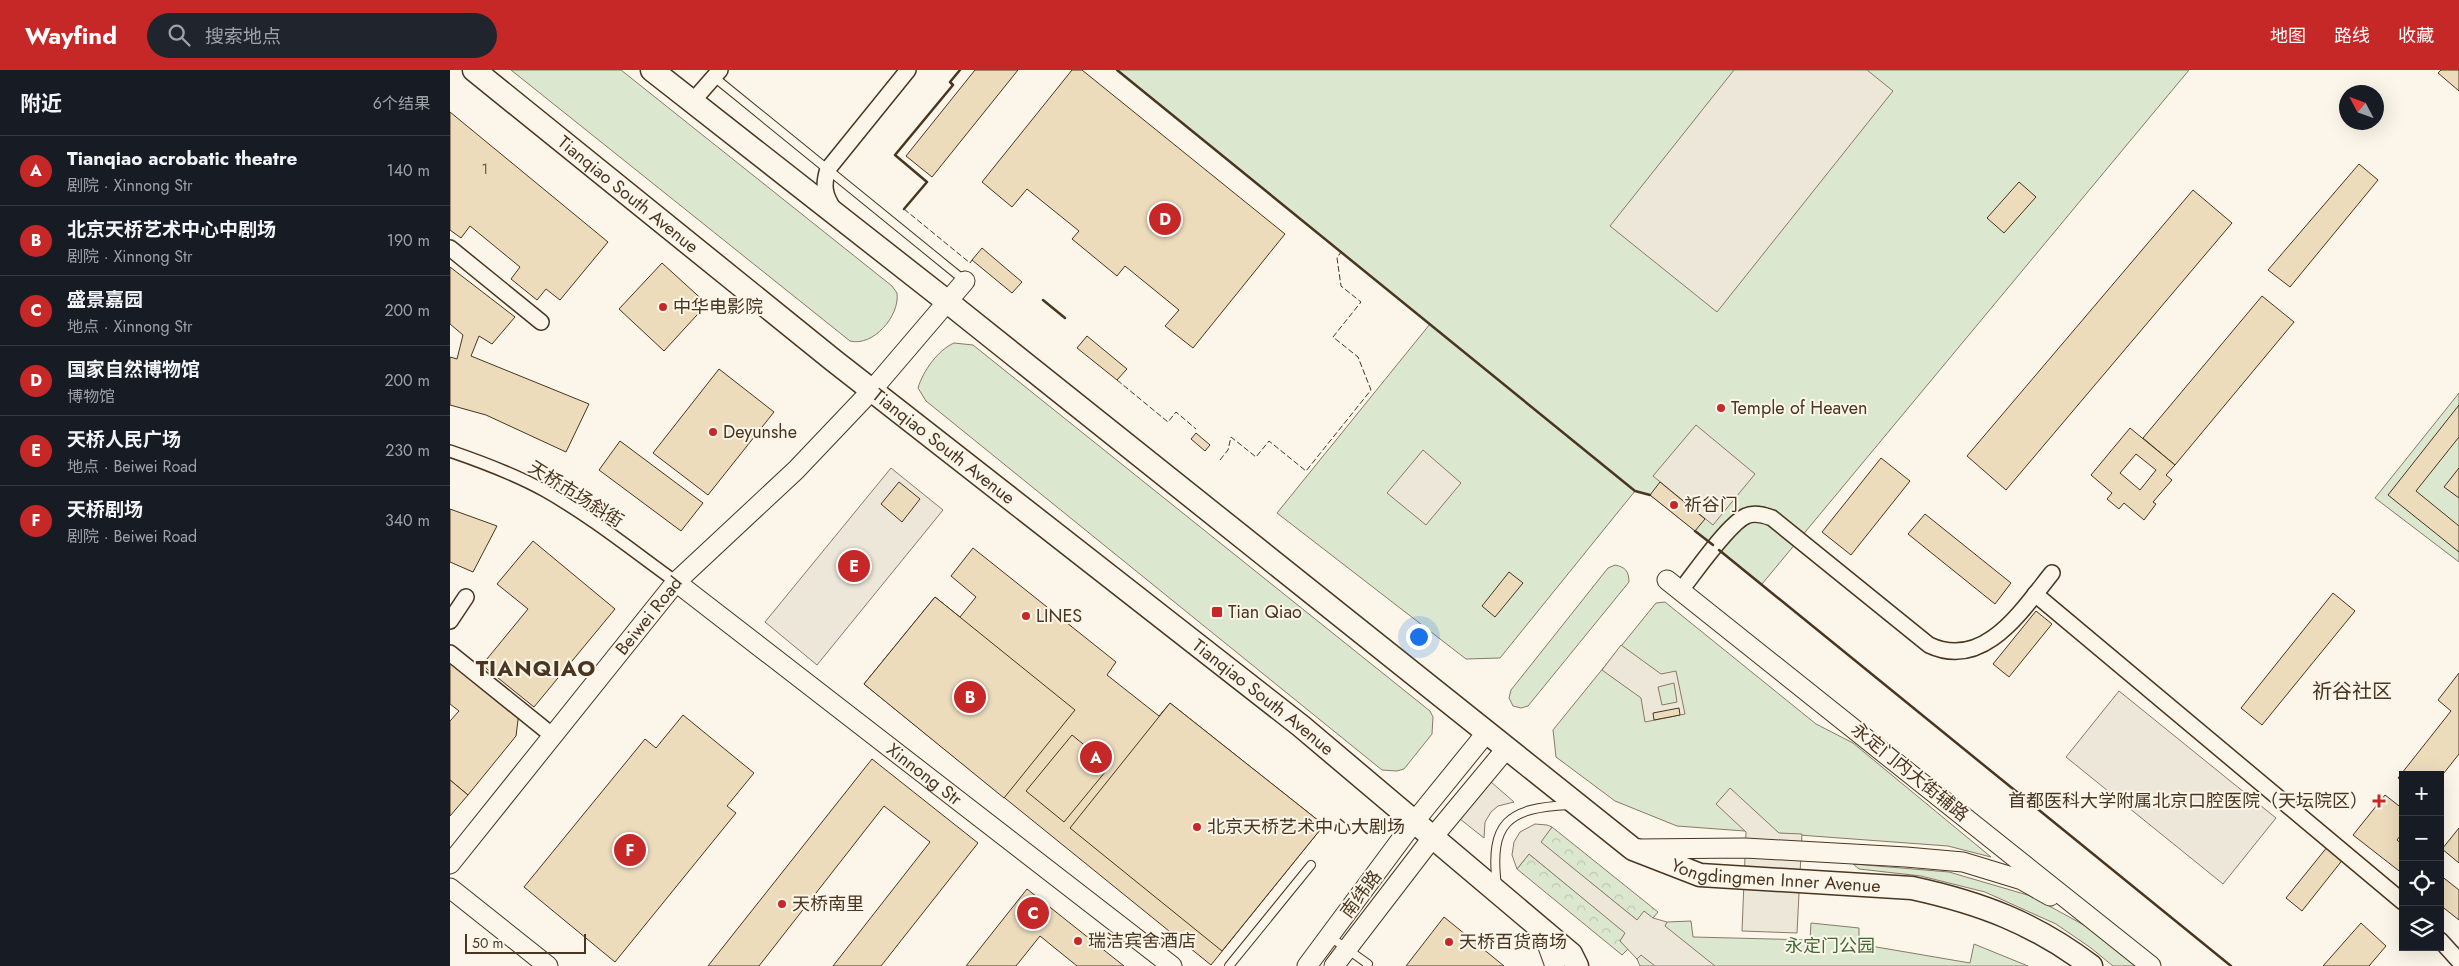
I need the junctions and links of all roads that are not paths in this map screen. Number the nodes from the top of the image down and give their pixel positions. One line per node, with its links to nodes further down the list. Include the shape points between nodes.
1 (474, 70): 12 (main road, Tianqiao South Avenue)
2 (652, 70): 5 (main road)
3 (908, 70): 6 (street)
4 (717, 74): 5 (street); 6 (lane)
5 (692, 102): 7 (main road)
6 (828, 169): 7 (street, via 823,184 826,198); 9 (lane)
7 (837, 216): 10 (main road)
8 (450, 248): 11 (street)
9 (965, 281): 10 (street, Beiwei Road)
10 (949, 303): 12 (street, Beiwei Road); 21 (main road)
11 (541, 322)
12 (872, 390): 15 (street, Beiwei Road, via 796,470); 25 (main road, Tianqiao South Avenue, via 1300,726)
13 (450, 451): 15 (street, 天桥市场斜街, via 488,464 543,490 574,508)
14 (2052, 573): 17 (street)
15 (676, 582): 22 (street, Beiwei Road); 40 (street, Xinnong Str)
16 (1674, 585): 17 (street, via 1734,524 1744,516 1758,514 1772,518 1938,650 1956,653 1981,647 2000,633); 33 (street, 永定门内大街辅路)
17 (2035, 594): 32 (street)
18 (466, 598): 19 (street)
19 (450, 621)
20 (450, 653): 22 (street)
21 (1487, 732): 23 (main road, Yongdingmen Inner Avenue); 25 (street, 南纬路)
22 (553, 736): 28 (street, Beiwei Road)
23 (1506, 749): 24 (main road, Yongdingmen Inner Avenue); 26 (street, 南纬路)
24 (1576, 804): 27 (main road, Yongdingmen Inner Avenue); 31 (lane, via 1524,810 1505,823 1494,867)
25 (1414, 822): 26 (main road); 35 (street, 南纬路)
26 (1433, 837): 31 (main road); 37 (street, 南纬路)
27 (1633, 849): 33 (street, via 1745,848 1963,862 2022,880); 47 (main road, Yongdingmen Inner Avenue, via 1700,875 1912,888 1951,897 1986,907 2048,936)
28 (450, 864)
29 (1311, 865): 41 (lane)
30 (450, 888): 39 (street)
31 (1498, 892): 34 (main road)
32 (2399, 899)
33 (2101, 924): 48 (street, 永定门内大街辅路)
34 (1542, 930): 45 (street); 46 (main road, via 1571,954)
35 (1329, 936): 37 (lane); 42 (street, 南纬路)
36 (2444, 944): 38 (street)
37 (1347, 948): 43 (street, 南纬路); 44 (lane, via 1368,964)
38 (2459, 961)
39 (548, 966)
40 (1172, 966)
41 (1229, 966)
42 (1307, 966)
43 (1334, 966)
44 (1366, 966)
45 (1555, 966)
46 (1577, 966)
47 (2091, 966)
48 (2151, 966)

